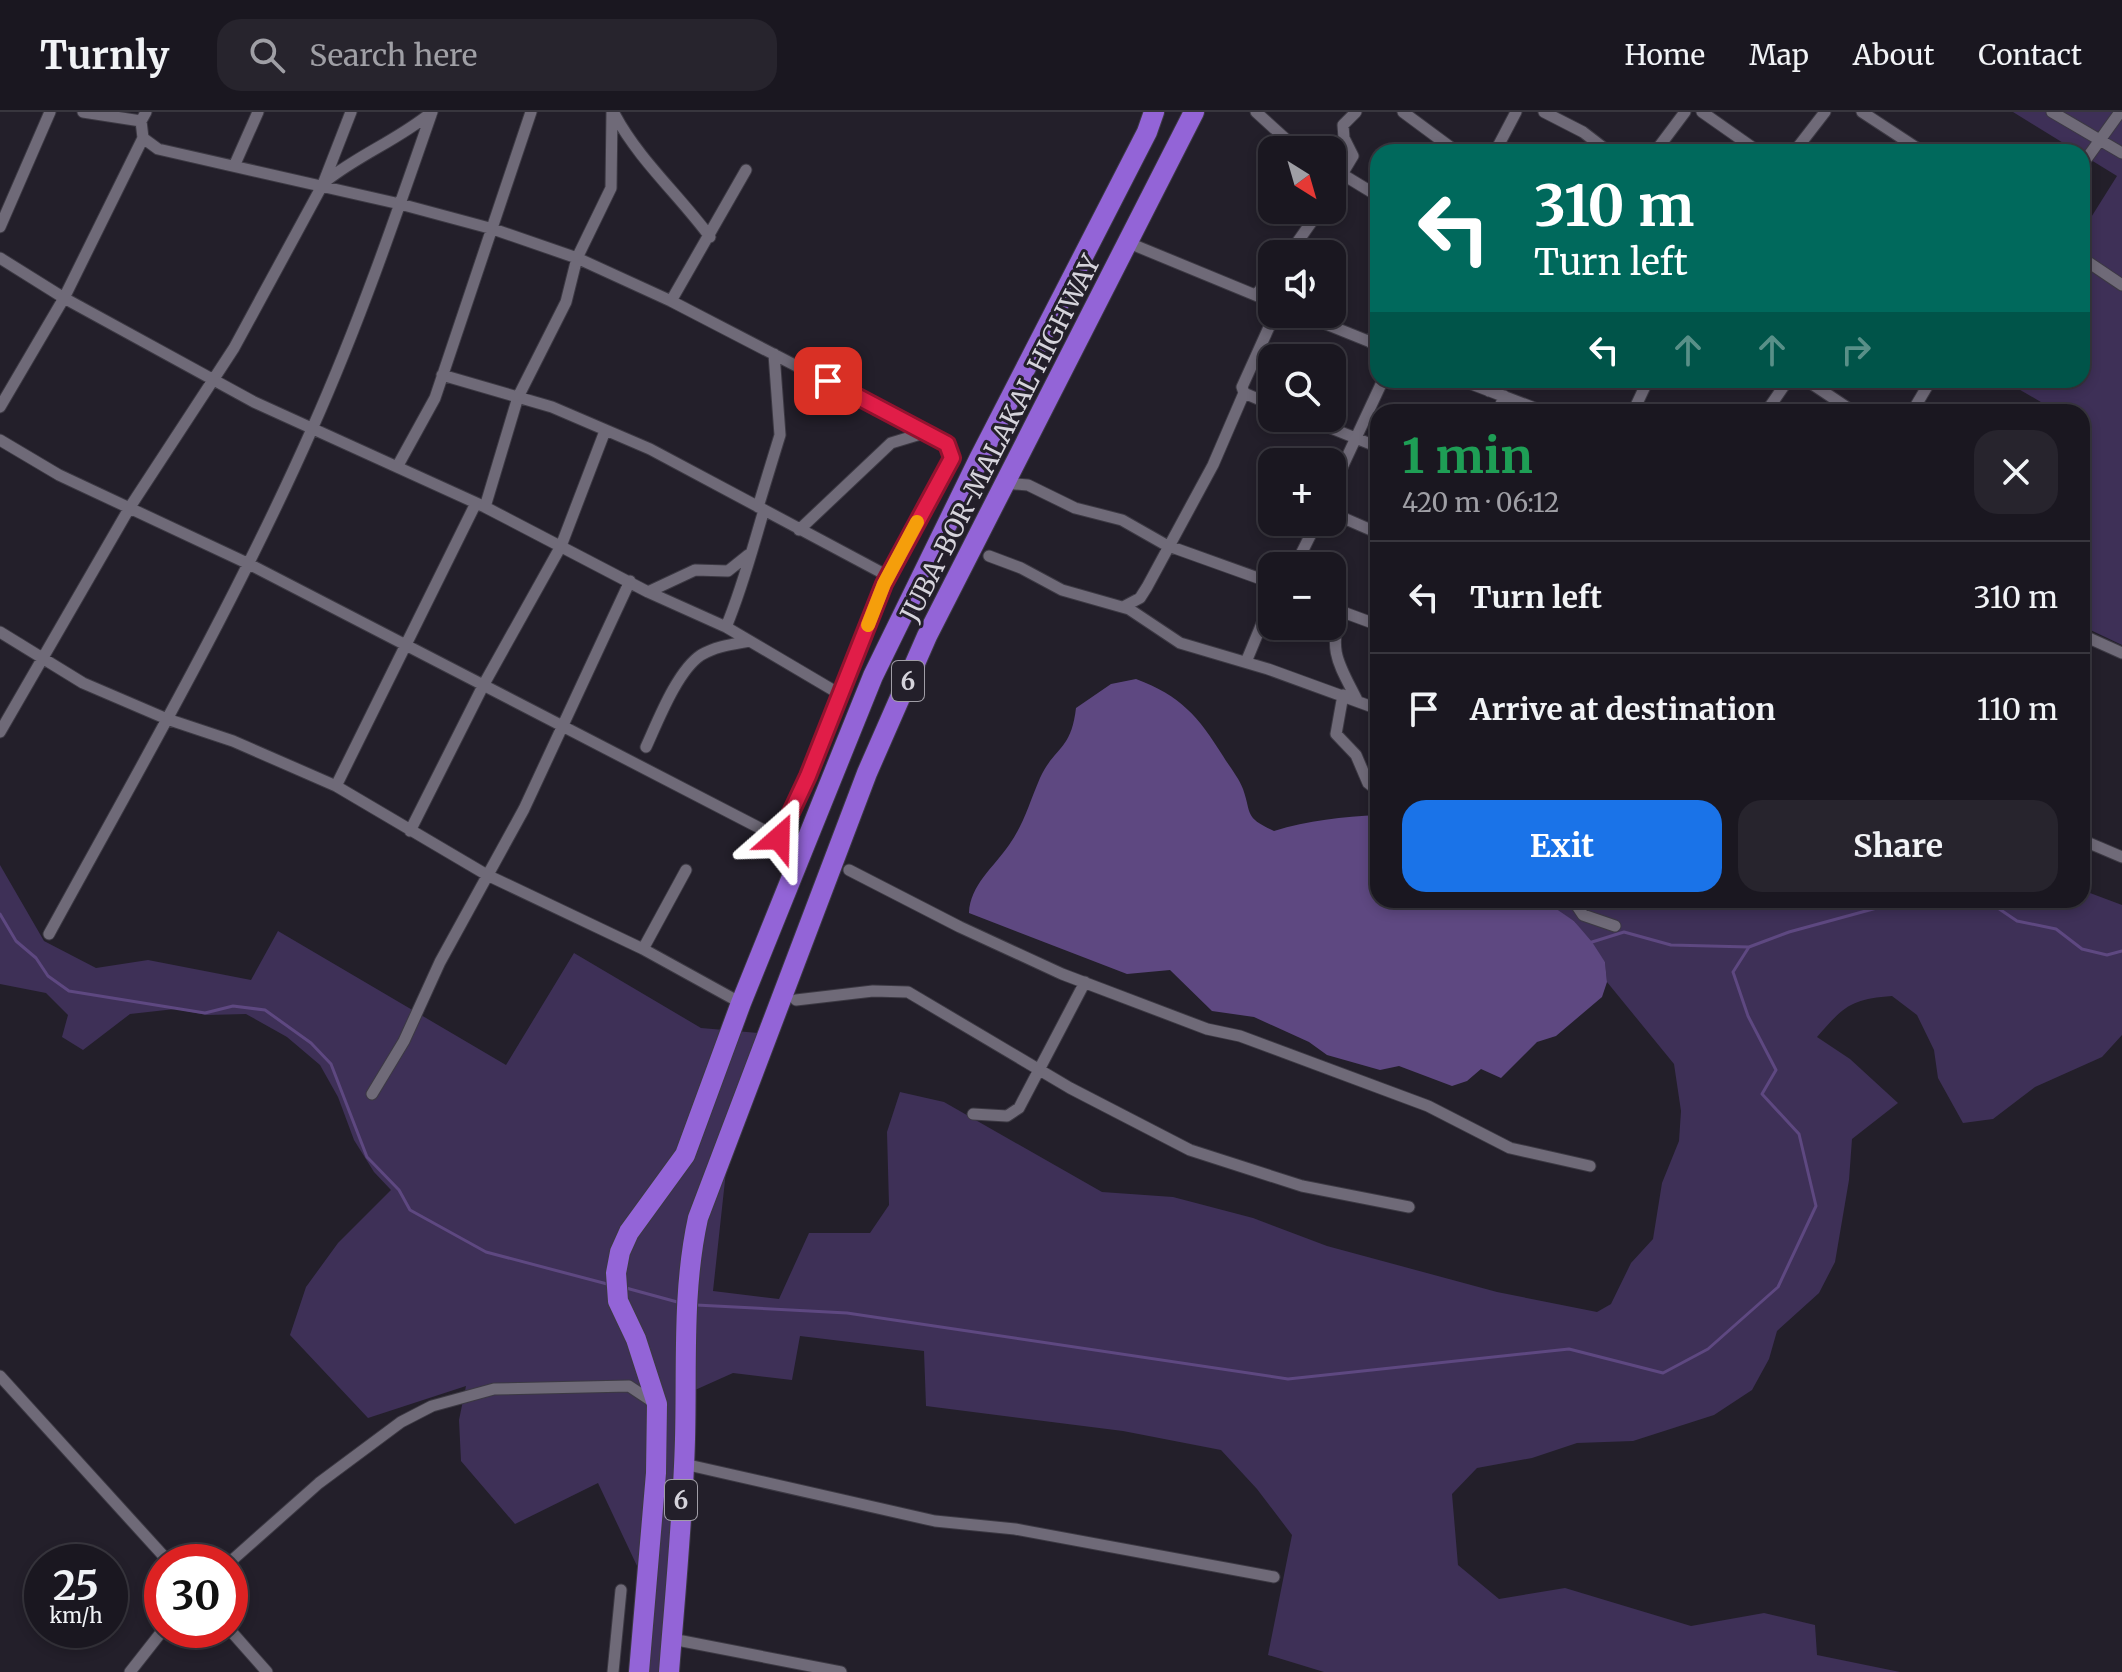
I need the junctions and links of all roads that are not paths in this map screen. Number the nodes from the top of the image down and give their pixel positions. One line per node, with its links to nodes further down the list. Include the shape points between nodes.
1 (50, 112): 43 (street)
2 (83, 112): 21 (street)
3 (258, 112): 37 (street)
4 (351, 112): 40 (street)
5 (432, 112): 40 (street, via 400,138 350,162); 42 (street)
6 (531, 112): 44 (street)
7 (612, 112): 45 (street); 48 (street, via 611,188)
8 (1154, 112): 124 (highway, JUBA-BOR-MALAKAL HIGHWAY / 6, via 921,575)
9 (1194, 112): 46 (highway, JUBA-BOR-MALAKAL HIGHWAY / 6)
10 (1256, 112): 22 (street)
11 (1356, 112): 23 (street, via 1343,125)
12 (1403, 112): 27 (street)
13 (1516, 112): 28 (street)
14 (1544, 112): 29 (street)
15 (1685, 112): 30 (street)
16 (1702, 112): 31 (street)
17 (1825, 112): 32 (street)
18 (1862, 112): 33 (street)
19 (2052, 112): 26 (street)
20 (2120, 112): 26 (street)
21 (144, 117): 24 (street)
22 (1283, 136)
23 (1344, 136)
24 (143, 138): 37 (street, via 158,149); 53 (street)
25 (1346, 142): 36 (street, via 1353,156)
26 (2099, 142): 34 (street); 35 (street)
27 (1446, 144)
28 (1499, 144)
29 (1599, 144)
30 (1661, 144)
31 (1748, 144)
32 (1800, 144)
33 (1911, 144)
34 (2122, 153)
35 (2090, 154)
36 (1346, 163)
37 (235, 164): 40 (street)
38 (746, 170): 45 (street)
39 (1346, 176): 41 (street)
40 (323, 184): 42 (street); 60 (street)
41 (1370, 191)
42 (400, 204): 44 (street); 72 (street)
43 (0, 227)
44 (493, 229): 48 (street); 59 (street)
45 (710, 237): 54 (street)
46 (1129, 243): 52 (street); 81 (highway, JUBA-BOR-MALAKAL HIGHWAY / 6)
47 (0, 258): 53 (street)
48 (577, 258): 54 (street); 65 (street, via 566,302)
49 (2090, 263): 50 (street)
50 (2122, 285)
51 (1258, 292): 52 (street)
52 (1256, 295)
53 (64, 298): 60 (street); 70 (street)
54 (671, 301): 58 (street)
55 (1269, 328): 63 (street)
56 (1335, 328): 57 (street)
57 (1370, 342)
58 (774, 354): 75 (street); 84 (street, via 780,435)
59 (442, 375): 65 (street); 80 (street, via 424,422)
60 (215, 381): 72 (street); 83 (street)
61 (1496, 388): 64 (street)
62 (1818, 388): 69 (street)
63 (1244, 393): 66 (street); 88 (street, via 1213,465)
64 (1504, 396): 67 (street); 68 (street)
65 (518, 397): 73 (street); 82 (street)
66 (1258, 399)
67 (1501, 404)
68 (1524, 404)
69 (1842, 404)
70 (0, 407)
71 (1370, 408): 76 (street)
72 (313, 428): 80 (street); 92 (street)
73 (605, 431): 84 (street, via 650,449); 89 (street)
74 (1341, 432): 76 (street)
75 (925, 433): 86 (street, via 891,443); 93 (street, via 947,444 952,458)
76 (1356, 438): 78 (street); 79 (street)
77 (0, 440): 83 (street, via 59,475)
78 (1370, 444)
79 (1346, 459)
80 (397, 467): 82 (street)
81 (1003, 483): 88 (street, via 1028,485 1075,508 1122,520); 143 (highway, JUBA-BOR-MALAKAL HIGHWAY / 6, via 867,773 698,1218 686,1328)
82 (481, 505): 89 (street); 106 (street)
83 (130, 507): 92 (street); 108 (street)
84 (761, 509): 86 (street); 90 (street)
85 (1346, 519): 87 (street)
86 (799, 530): 93 (street)
87 (1370, 530)
88 (1166, 545): 94 (street); 97 (street, via 1140,598)
89 (561, 546): 95 (street); 110 (street)
90 (751, 552): 96 (street, via 728,571 695,570); 100 (street)
91 (989, 556): 97 (street, via 1062,590)
92 (249, 564): 106 (street); 115 (street)
93 (888, 576): 111 (street)
94 (1258, 578)
95 (630, 581): 96 (street); 116 (street)
96 (648, 592): 100 (street)
97 (1122, 608): 109 (street, via 1180,643)
98 (1346, 613): 99 (street)
99 (1370, 622)
100 (726, 627): 105 (street)
101 (0, 632): 108 (street)
102 (1258, 633): 109 (street)
103 (2090, 639): 107 (street)
104 (1332, 640): 113 (street)
105 (750, 641): 111 (street); 118 (street, via 698,656 669,698)
106 (406, 645): 110 (street); 120 (street)
107 (2122, 653)
108 (40, 659): 115 (street); 117 (street)
109 (1246, 662): 112 (street)
110 (484, 684): 116 (street); 121 (street)
111 (838, 693): 122 (street)
112 (1343, 695): 113 (street); 119 (street, via 1336,734 1356,755)
113 (1357, 700): 114 (street)
114 (1370, 706)
115 (167, 719): 120 (street); 131 (street)
116 (564, 725): 122 (street); 128 (street)
117 (0, 732)
118 (646, 747)
119 (1370, 785)
120 (336, 786): 121 (street)
121 (410, 831): 128 (street)
122 (779, 838): 124 (street)
123 (2090, 843): 125 (street)
124 (804, 845): 135 (highway, JUBA-BOR-MALAKAL HIGHWAY / 6)
125 (2122, 857)
126 (686, 870): 132 (street)
127 (849, 870): 133 (street, via 982,938)
128 (487, 875): 132 (street); 137 (street)
129 (1578, 908): 130 (street, via 1583,915)
130 (1615, 926)
131 (49, 934)
132 (643, 949): 135 (street)
133 (1085, 982): 136 (street); 139 (street, via 1428,1106 1510,1148)
134 (796, 1000): 136 (street, via 908,992)
135 (741, 1003): 142 (highway, JUBA-BOR-MALAKAL HIGHWAY / 6, via 685,1155 629,1232 616,1273 618,1301)
136 (1038, 1066): 138 (street, via 1015,1111); 140 (street, via 1114,1113 1190,1150 1302,1186)
137 (372, 1094)
138 (973, 1114)
139 (1590, 1166)
140 (1409, 1207)
141 (0, 1376): 144 (street)
142 (657, 1404): 145 (street, via 629,1386 494,1389 432,1406 401,1422 319,1483); 154 (highway, JUBA-BOR-MALAKAL HIGHWAY / 6)
143 (684, 1464): 146 (street, via 935,1521 1015,1529); 148 (highway, JUBA-BOR-MALAKAL HIGHWAY / 6)
144 (153, 1544)
145 (248, 1546)
146 (1274, 1577)
147 (621, 1590): 153 (street)
148 (672, 1639): 155 (highway, JUBA-BOR-MALAKAL HIGHWAY / 6); 156 (street)
149 (149, 1648): 151 (street)
150 (246, 1648): 152 (street)
151 (130, 1672)
152 (267, 1672)
153 (613, 1672)
154 (639, 1672)
155 (669, 1672)
156 (841, 1672)

